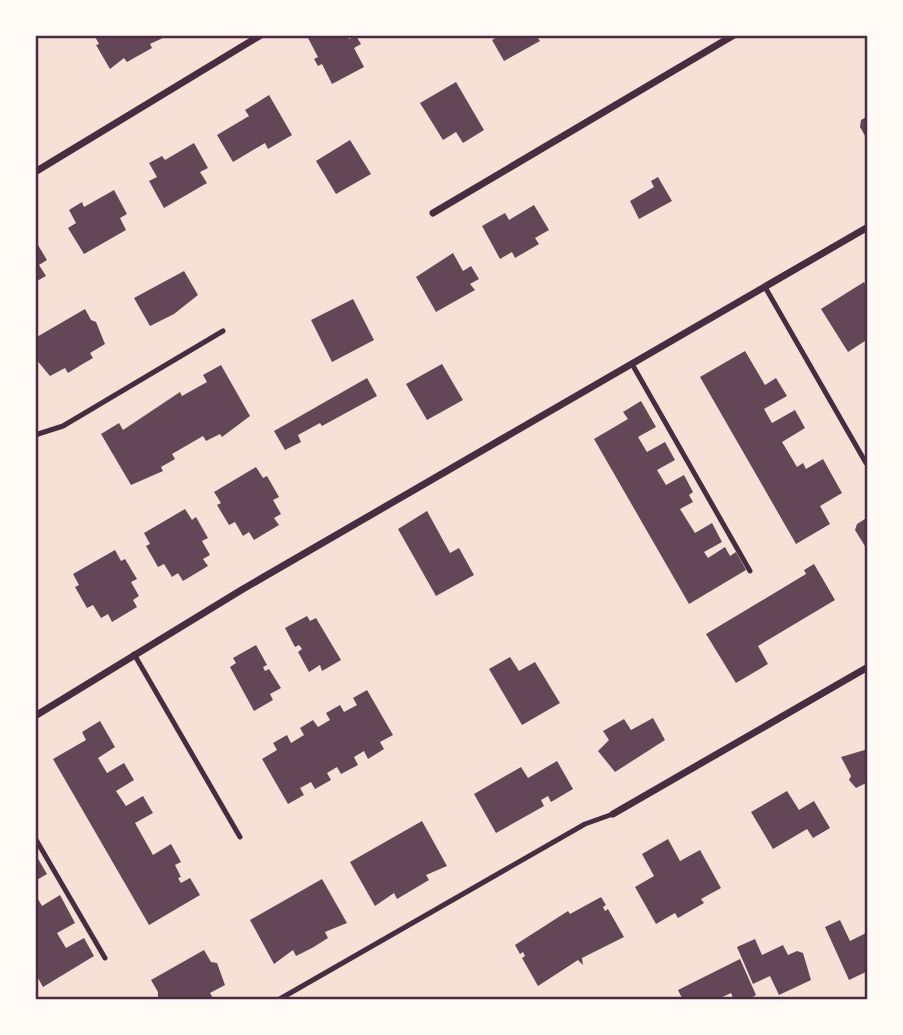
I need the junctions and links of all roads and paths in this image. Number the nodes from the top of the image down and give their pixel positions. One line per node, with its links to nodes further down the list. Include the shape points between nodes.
1 (261, 35): 3 (street)
2 (734, 35): 4 (street)
3 (35, 172)
4 (433, 213)
5 (868, 227): 6 (street)
6 (765, 287): 8 (street); 10 (lane)
7 (223, 331): 9 (lane, via 63,426)
8 (632, 364): 11 (lane); 12 (street)
9 (35, 435)
10 (866, 463)
11 (750, 571)
12 (134, 654): 14 (street); 17 (lane)
13 (868, 667): 15 (street)
14 (35, 716)
15 (613, 814): 19 (lane, via 584,824)
16 (35, 838): 18 (lane)
17 (240, 838)
18 (104, 958)
19 (278, 1000)

